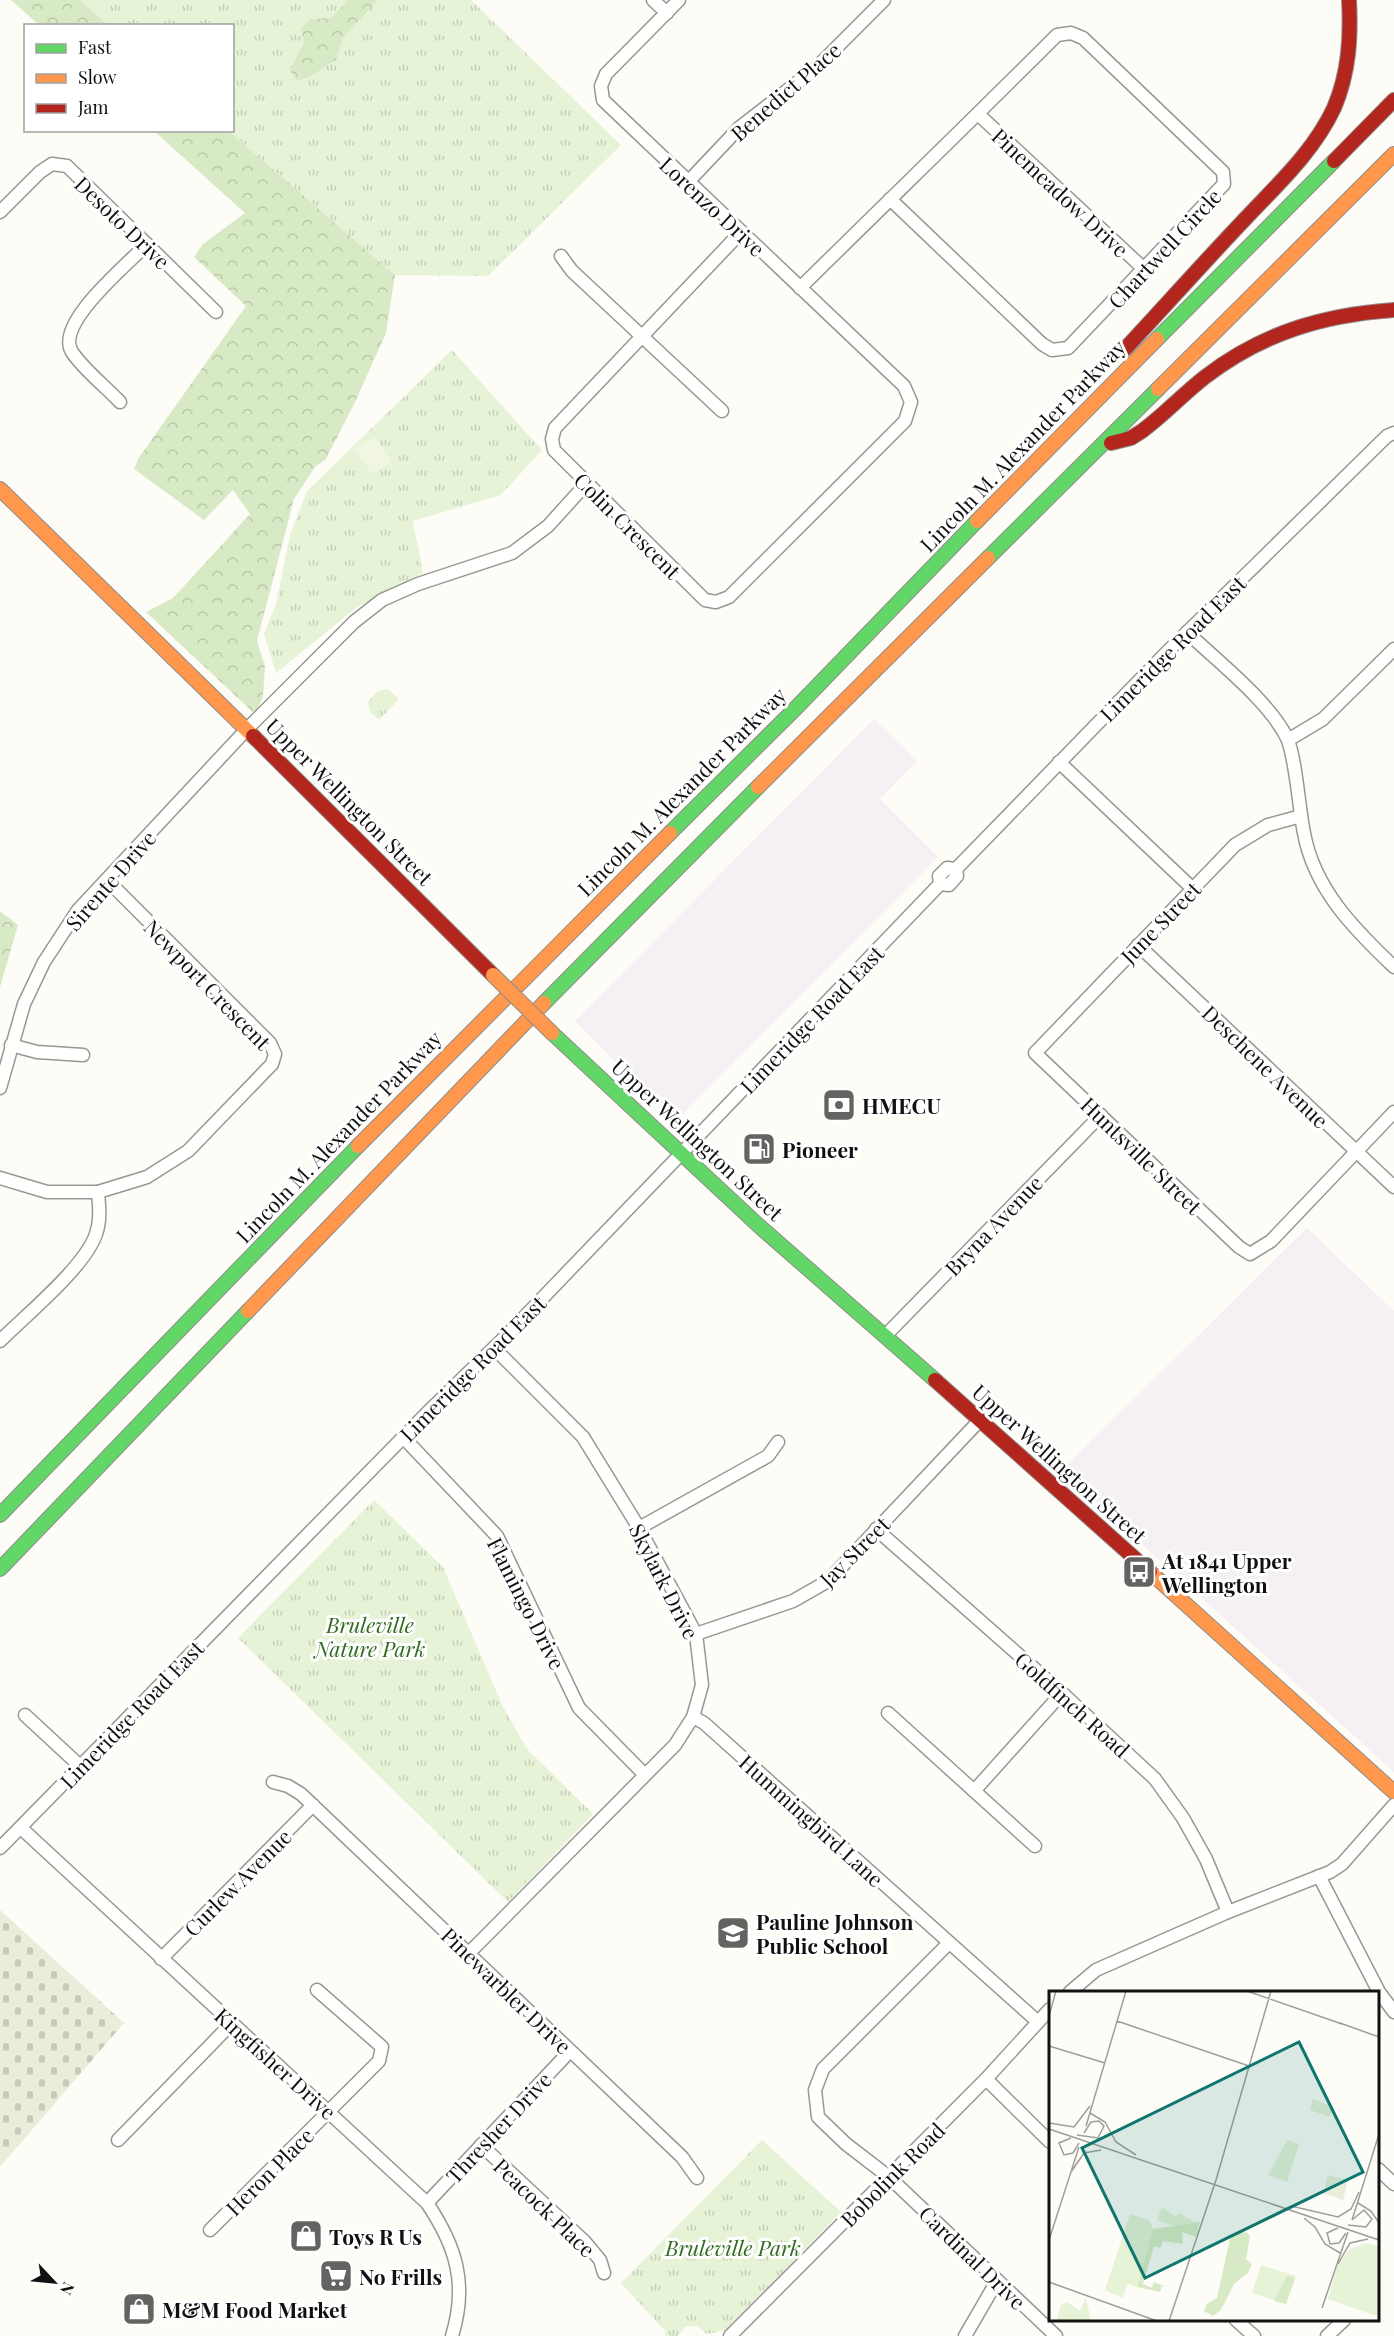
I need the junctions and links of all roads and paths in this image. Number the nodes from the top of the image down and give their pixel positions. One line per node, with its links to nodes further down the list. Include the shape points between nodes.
1 (653, 0): 5 (street)
2 (679, 0): 5 (street, Lorenzo Drive)
3 (884, 0): 9 (street, Benedict Place, via 816,68 739,128)
4 (1349, 0): 20 (main road, via 1352,36 1346,73 1334,109 1312,144)
5 (667, 13): 9 (street, Lorenzo Drive, via 606,74 601,94 607,106)
6 (1394, 100): 27 (main road, Lincoln M. Alexander Parkway)
7 (978, 114): 10 (street, Chartwell Circle); 15 (street, Pinemeadow Drive); 15 (street, Chartwell Circle, via 1057,34 1071,33 1083,38 1223,172 1224,184)
8 (1394, 154): 26 (main road)
9 (688, 182): 12 (street, Lorenzo Drive)
10 (890, 199): 15 (street, Chartwell Circle, via 1052,350 1068,348); 16 (street, Chartwell Circle)
11 (0, 212): 13 (street, Desoto Drive, via 40,172 52,164 67,166)
12 (741, 232): 16 (street, Lorenzo Drive); 19 (street, Colin Crescent)
13 (147, 244): 18 (street, Desoto Drive); 22 (street, via 79,314 69,335 71,351)
14 (561, 256): 19 (street)
15 (1144, 269)
16 (800, 288): 23 (street, Lorenzo Drive, via 904,386)
17 (1394, 310): 26 (main road, via 1352,312 1307,321 1252,344 1132,437)
18 (216, 312)
19 (642, 336): 24 (street); 28 (street, Colin Crescent, via 555,428 554,450)
20 (1115, 360)
21 (1099, 377): 27 (main road, via 1060,420)
22 (120, 402)
23 (911, 406): 28 (street, Colin Crescent, via 905,421 729,597 716,602 697,593)
24 (722, 411)
25 (1394, 433): 30 (street, Limeridge Road East)
26 (1104, 445): 57 (main road, via 614,930)
27 (1041, 454): 58 (main road, Lincoln M. Alexander Parkway, via 795,709 469,1032)
28 (586, 484): 32 (street, Sirente Drive, via 548,526 512,554 418,584 382,600 354,622)
29 (0, 489): 32 (main road, Upper Wellington Street)
30 (1187, 632): 33 (street, via 1274,717); 34 (street, Limeridge Road East)
31 (1394, 650): 33 (street, via 1323,719)
32 (247, 729): 36 (street, Sirente Drive); 47 (main road, Upper Wellington Street, bridge, via 552,1033)
33 (1288, 740): 35 (street)
34 (1059, 762): 37 (street); 47 (street, Limeridge Road East, via 956,868 957,876 949,885 940,884)
35 (1301, 816): 37 (street, June Street, via 1268,825 1243,839); 39 (street, via 1314,866 1329,893 1350,925)
36 (107, 880): 40 (street, Sirente Drive, via 78,910 44,962 24,1004); 50 (street, Newport Crescent, via 270,1043 275,1054 273,1064 188,1150 147,1177)
37 (1193, 889): 38 (street, June Street)
38 (1138, 945): 41 (street, June Street); 46 (street, Deschene Avenue)
39 (1394, 967)
40 (11, 1045): 42 (street, via 36,1052); 43 (street, Sirente Drive)
41 (1035, 1053): 45 (street, Huntsville Street)
42 (83, 1055)
43 (0, 1088)
44 (1394, 1112): 46 (street)
45 (1101, 1115): 46 (street, Huntsville Street, via 1250,1254 1271,1241); 51 (street, Bryna Avenue)
46 (1357, 1151): 49 (street, Deschene Avenue)
47 (681, 1154): 51 (main road, Upper Wellington Street); 53 (street, Limeridge Road East)
48 (0, 1178): 50 (street, Newport Crescent, via 47,1192)
49 (1394, 1187)
50 (99, 1192): 52 (street, via 100,1219 88,1250)
51 (885, 1336): 54 (main road, Upper Wellington Street)
52 (0, 1341)
53 (494, 1348): 55 (street, Limeridge Road East); 59 (street, Skylark Drive, via 583,1437)
54 (980, 1420): 60 (street, Jay Street); 72 (main road, Upper Wellington Street)
55 (403, 1437): 68 (street, Limeridge Road East); 69 (street, Flamingo Drive, via 497,1536 579,1708)
56 (778, 1442): 59 (street, via 768,1456)
57 (55, 1512): 61 (main road); 62 (main road, via 36,1543)
58 (0, 1515)
59 (639, 1527): 63 (street, Skylark Drive)
60 (876, 1529): 63 (street, Jay Street, via 828,1581 793,1601); 64 (street, Goldfinch Road)
61 (0, 1569)
62 (0, 1583)
63 (696, 1634): 67 (street, Skylark Drive, via 702,1685)
64 (1062, 1693): 71 (street); 79 (street, Goldfinch Road, via 1155,1779 1194,1838)
65 (888, 1713): 71 (street)
66 (26, 1715): 68 (street)
67 (693, 1717): 69 (street, Skylark Drive, via 675,1745); 80 (street, Hummingbird Lane)
68 (80, 1766): 75 (street, Limeridge Road East)
69 (644, 1774): 81 (street, Skylark Drive)
70 (273, 1782): 73 (street, Pinewarbler Drive, via 288,1786)
71 (974, 1791): 76 (street)
72 (1394, 1792)
73 (314, 1805): 81 (street, Pinewarbler Drive); 82 (street, Curlew Avenue)
74 (1394, 1805): 78 (street, via 1341,1864)
75 (21, 1828): 77 (street, Limeridge Road East); 82 (street, Kingfisher Drive)
76 (1035, 1846)
77 (0, 1848)
78 (1319, 1876): 79 (street); 85 (street)
79 (1228, 1912): 84 (street, via 1096,1970)
80 (948, 1942): 89 (street, Hummingbird Lane); 98 (street, Cardinal Drive, via 823,2069 815,2090 818,2117)
81 (469, 1953): 91 (street, Pinewarbler Drive)
82 (161, 1959): 90 (street, Kingfisher Drive)
83 (317, 1990): 93 (street, Heron Place, via 382,2047 379,2061)
84 (1071, 1991)
85 (1377, 1991)
86 (1379, 1994): 88 (street)
87 (1049, 2010): 89 (street, Bobolink Road)
88 (1394, 2012)
89 (1037, 2021): 92 (street, Bobolink Road)
90 (232, 2023): 93 (street, Kingfisher Drive); 94 (street)
91 (570, 2051): 96 (street, Thresher Drive); 99 (street, Pinewarbler Drive, via 682,2157)
92 (986, 2079): 95 (street); 98 (street, Bobolink Road)
93 (329, 2111): 101 (street, Kingfisher Drive); 102 (street, Heron Place)
94 (118, 2140)
95 (1049, 2141)
96 (481, 2145): 101 (street, Thresher Drive); 103 (street, Peacock Place, via 585,2242 600,2260)
97 (1379, 2171): 100 (street)
98 (890, 2177): 104 (street, Cardinal Drive); 108 (street, Bobolink Road)
99 (698, 2178)
100 (1394, 2184)
101 (427, 2203): 107 (street, Kingfisher Drive, via 442,2225 457,2260 459,2314)
102 (210, 2230)
103 (604, 2273)
104 (998, 2281): 109 (street); 110 (street, Cardinal Drive)
105 (1238, 2321): 111 (street)
106 (1342, 2321): 112 (street)
107 (452, 2336)
108 (730, 2336)
109 (965, 2336)
110 (1056, 2336)
111 (1254, 2336)
112 (1327, 2336)

